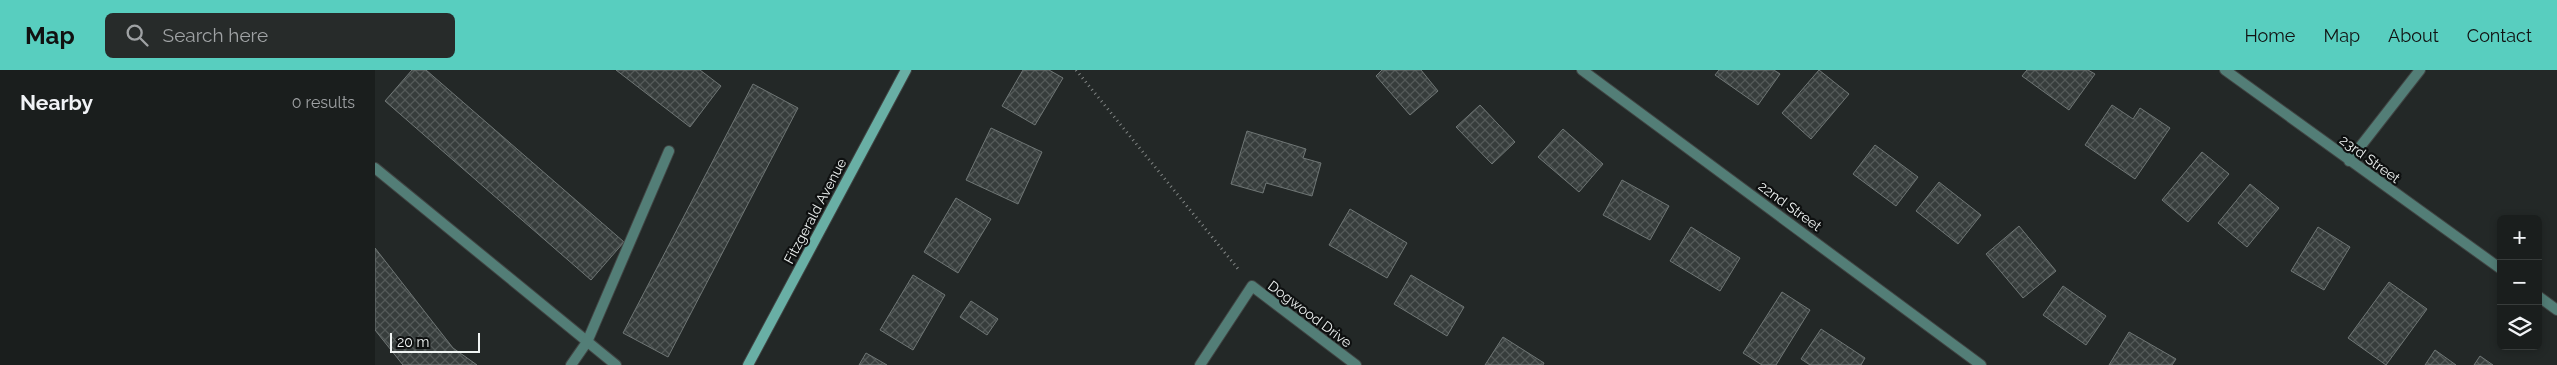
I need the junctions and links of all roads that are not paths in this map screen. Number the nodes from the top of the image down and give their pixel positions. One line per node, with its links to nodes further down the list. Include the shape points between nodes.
1 (906, 70): 14 (street, Fitzgerald Avenue)
2 (1582, 70): 17 (street, 22nd Street)
3 (2225, 70): 6 (street, 23rd Street)
4 (2420, 70): 6 (street)
5 (669, 151): 11 (street)
6 (2349, 161): 8 (street, 23rd Street)
7 (375, 168): 11 (street)
8 (2497, 267)
9 (2542, 299): 10 (street)
10 (2557, 310)
11 (587, 342): 12 (street); 13 (street)
12 (571, 365)
13 (615, 365)
14 (748, 365)
15 (1200, 365): 16 (street, Dogwood Drive, via 1252,286)
16 (1356, 365)
17 (1981, 365)

